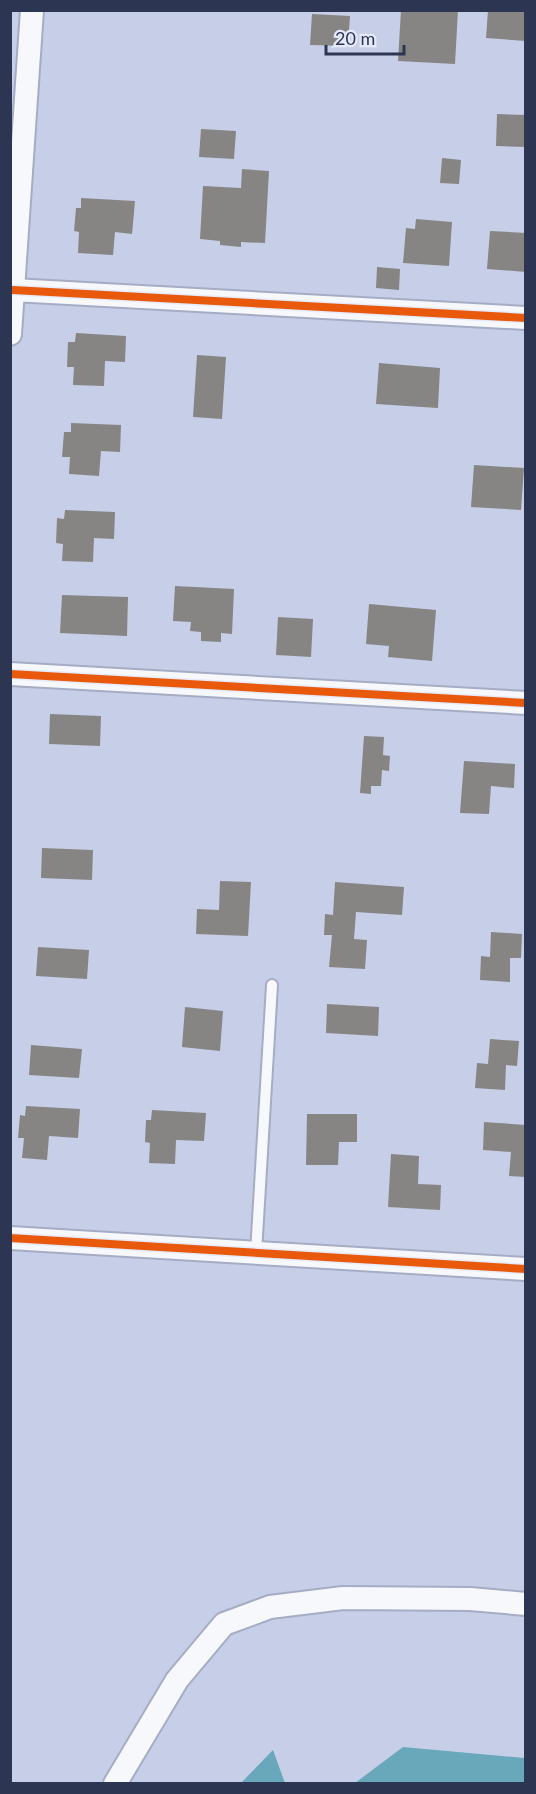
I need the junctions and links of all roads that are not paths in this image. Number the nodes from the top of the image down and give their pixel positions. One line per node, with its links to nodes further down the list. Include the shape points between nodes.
1 (32, 10): 2 (street)
2 (13, 290): 3 (street); 4 (street)
3 (525, 318)
4 (10, 334)
5 (10, 674): 6 (street)
6 (525, 703)
7 (272, 985): 9 (lane)
8 (10, 1238): 9 (street)
9 (256, 1253): 10 (street)
10 (525, 1269)
11 (525, 1604): 12 (street, via 470,1599 343,1598 270,1607 224,1624 177,1680)
12 (115, 1784)

